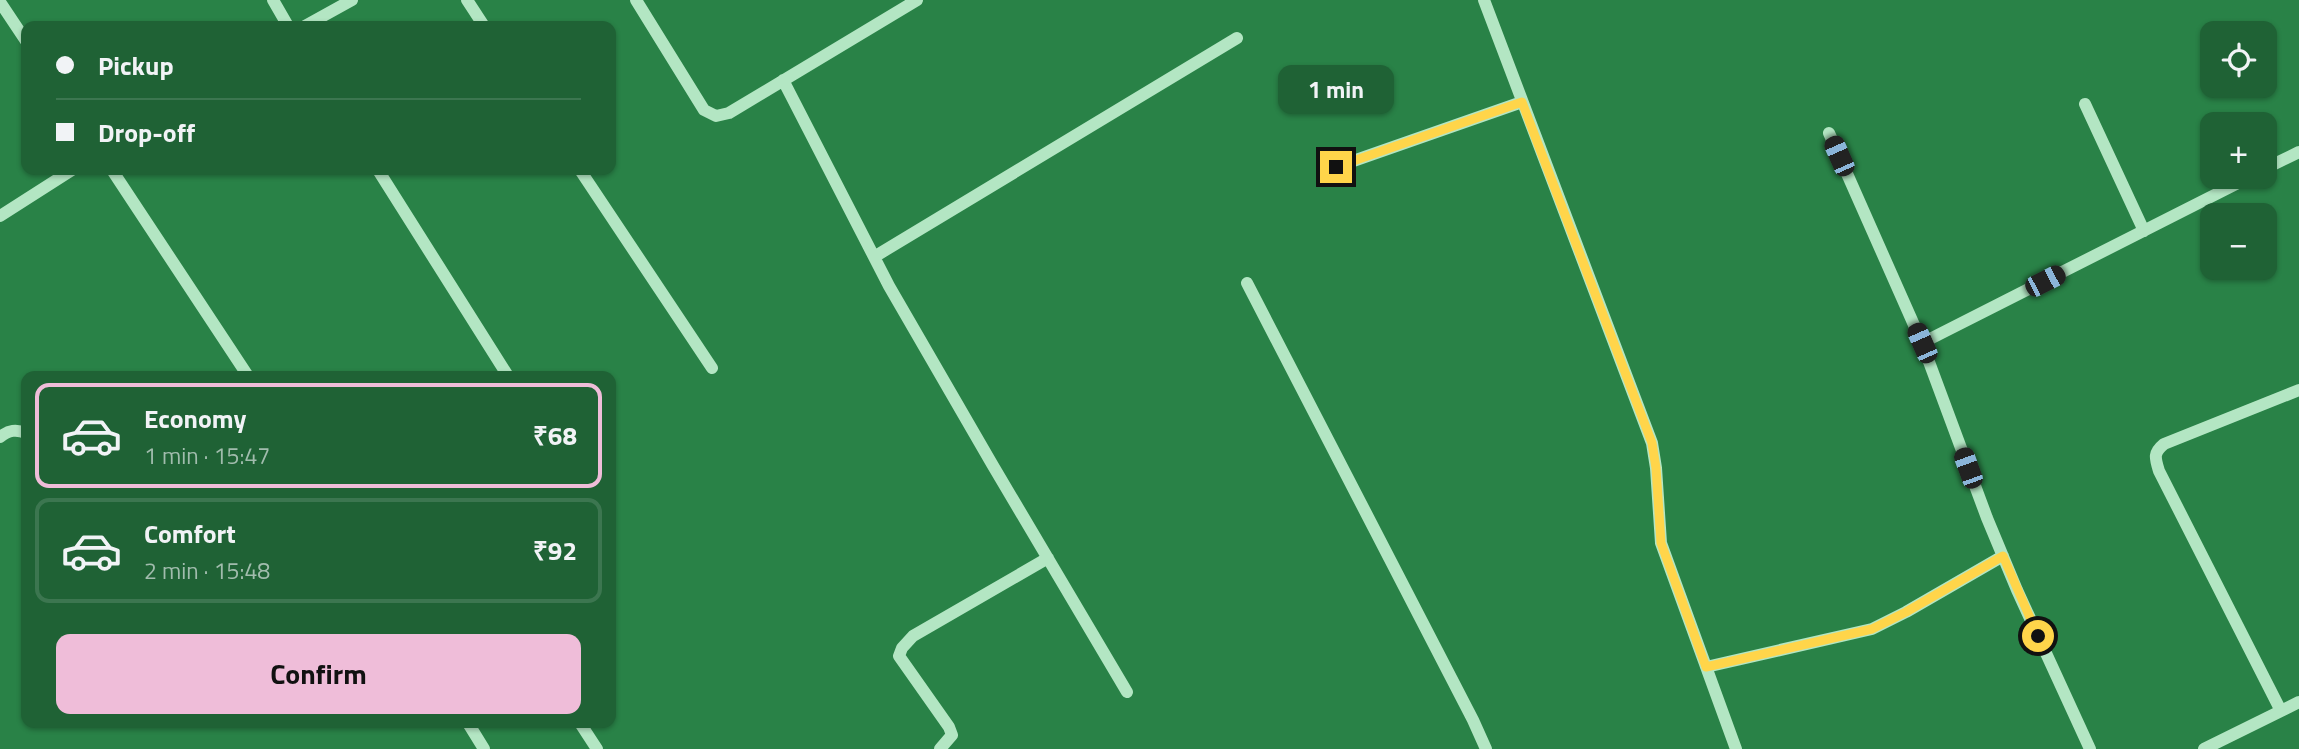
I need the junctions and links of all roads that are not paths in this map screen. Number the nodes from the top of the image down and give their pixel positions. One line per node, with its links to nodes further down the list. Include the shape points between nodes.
1 (273, 0): 8 (street)
2 (352, 0): 9 (street)
3 (467, 0): 10 (street)
4 (636, 0): 13 (street, via 704,110 716,116 729,113)
5 (917, 0): 13 (street)
6 (1484, 0): 14 (street)
7 (0, 2): 11 (street)
8 (285, 21)
9 (314, 21)
10 (481, 21)
11 (21, 34)
12 (1237, 38): 27 (street)
13 (783, 80): 27 (street)
14 (1522, 102): 19 (street); 38 (street, via 1652,443 1661,543)
15 (2085, 104): 26 (street)
16 (1829, 133): 29 (street)
17 (2299, 152): 18 (street)
18 (2277, 163)
19 (1336, 167)
20 (64, 175): 25 (street)
21 (115, 175): 31 (street)
22 (381, 175): 32 (street)
23 (583, 175): 30 (street)
24 (2226, 189): 26 (street)
25 (0, 216)
26 (2144, 231): 29 (street)
27 (874, 257): 37 (street)
28 (1247, 283): 47 (street)
29 (1922, 343): 36 (street)
30 (712, 368)
31 (245, 371)
32 (505, 371)
33 (2299, 390): 41 (street, via 2164,444 2154,457)
34 (21, 431): 35 (street)
35 (0, 437)
36 (2003, 556): 38 (street, via 1872,629); 49 (street)
37 (1048, 558): 39 (street); 46 (street, via 914,636 902,648 900,656 949,727 952,735)
38 (1706, 667): 48 (street)
39 (1128, 692)
40 (2299, 702): 41 (street)
41 (2281, 710): 50 (street)
42 (471, 728): 44 (street)
43 (583, 728): 45 (street)
44 (484, 749)
45 (597, 749)
46 (940, 749)
47 (1486, 749)
48 (1737, 749)
49 (2090, 749)
50 (2204, 749)

